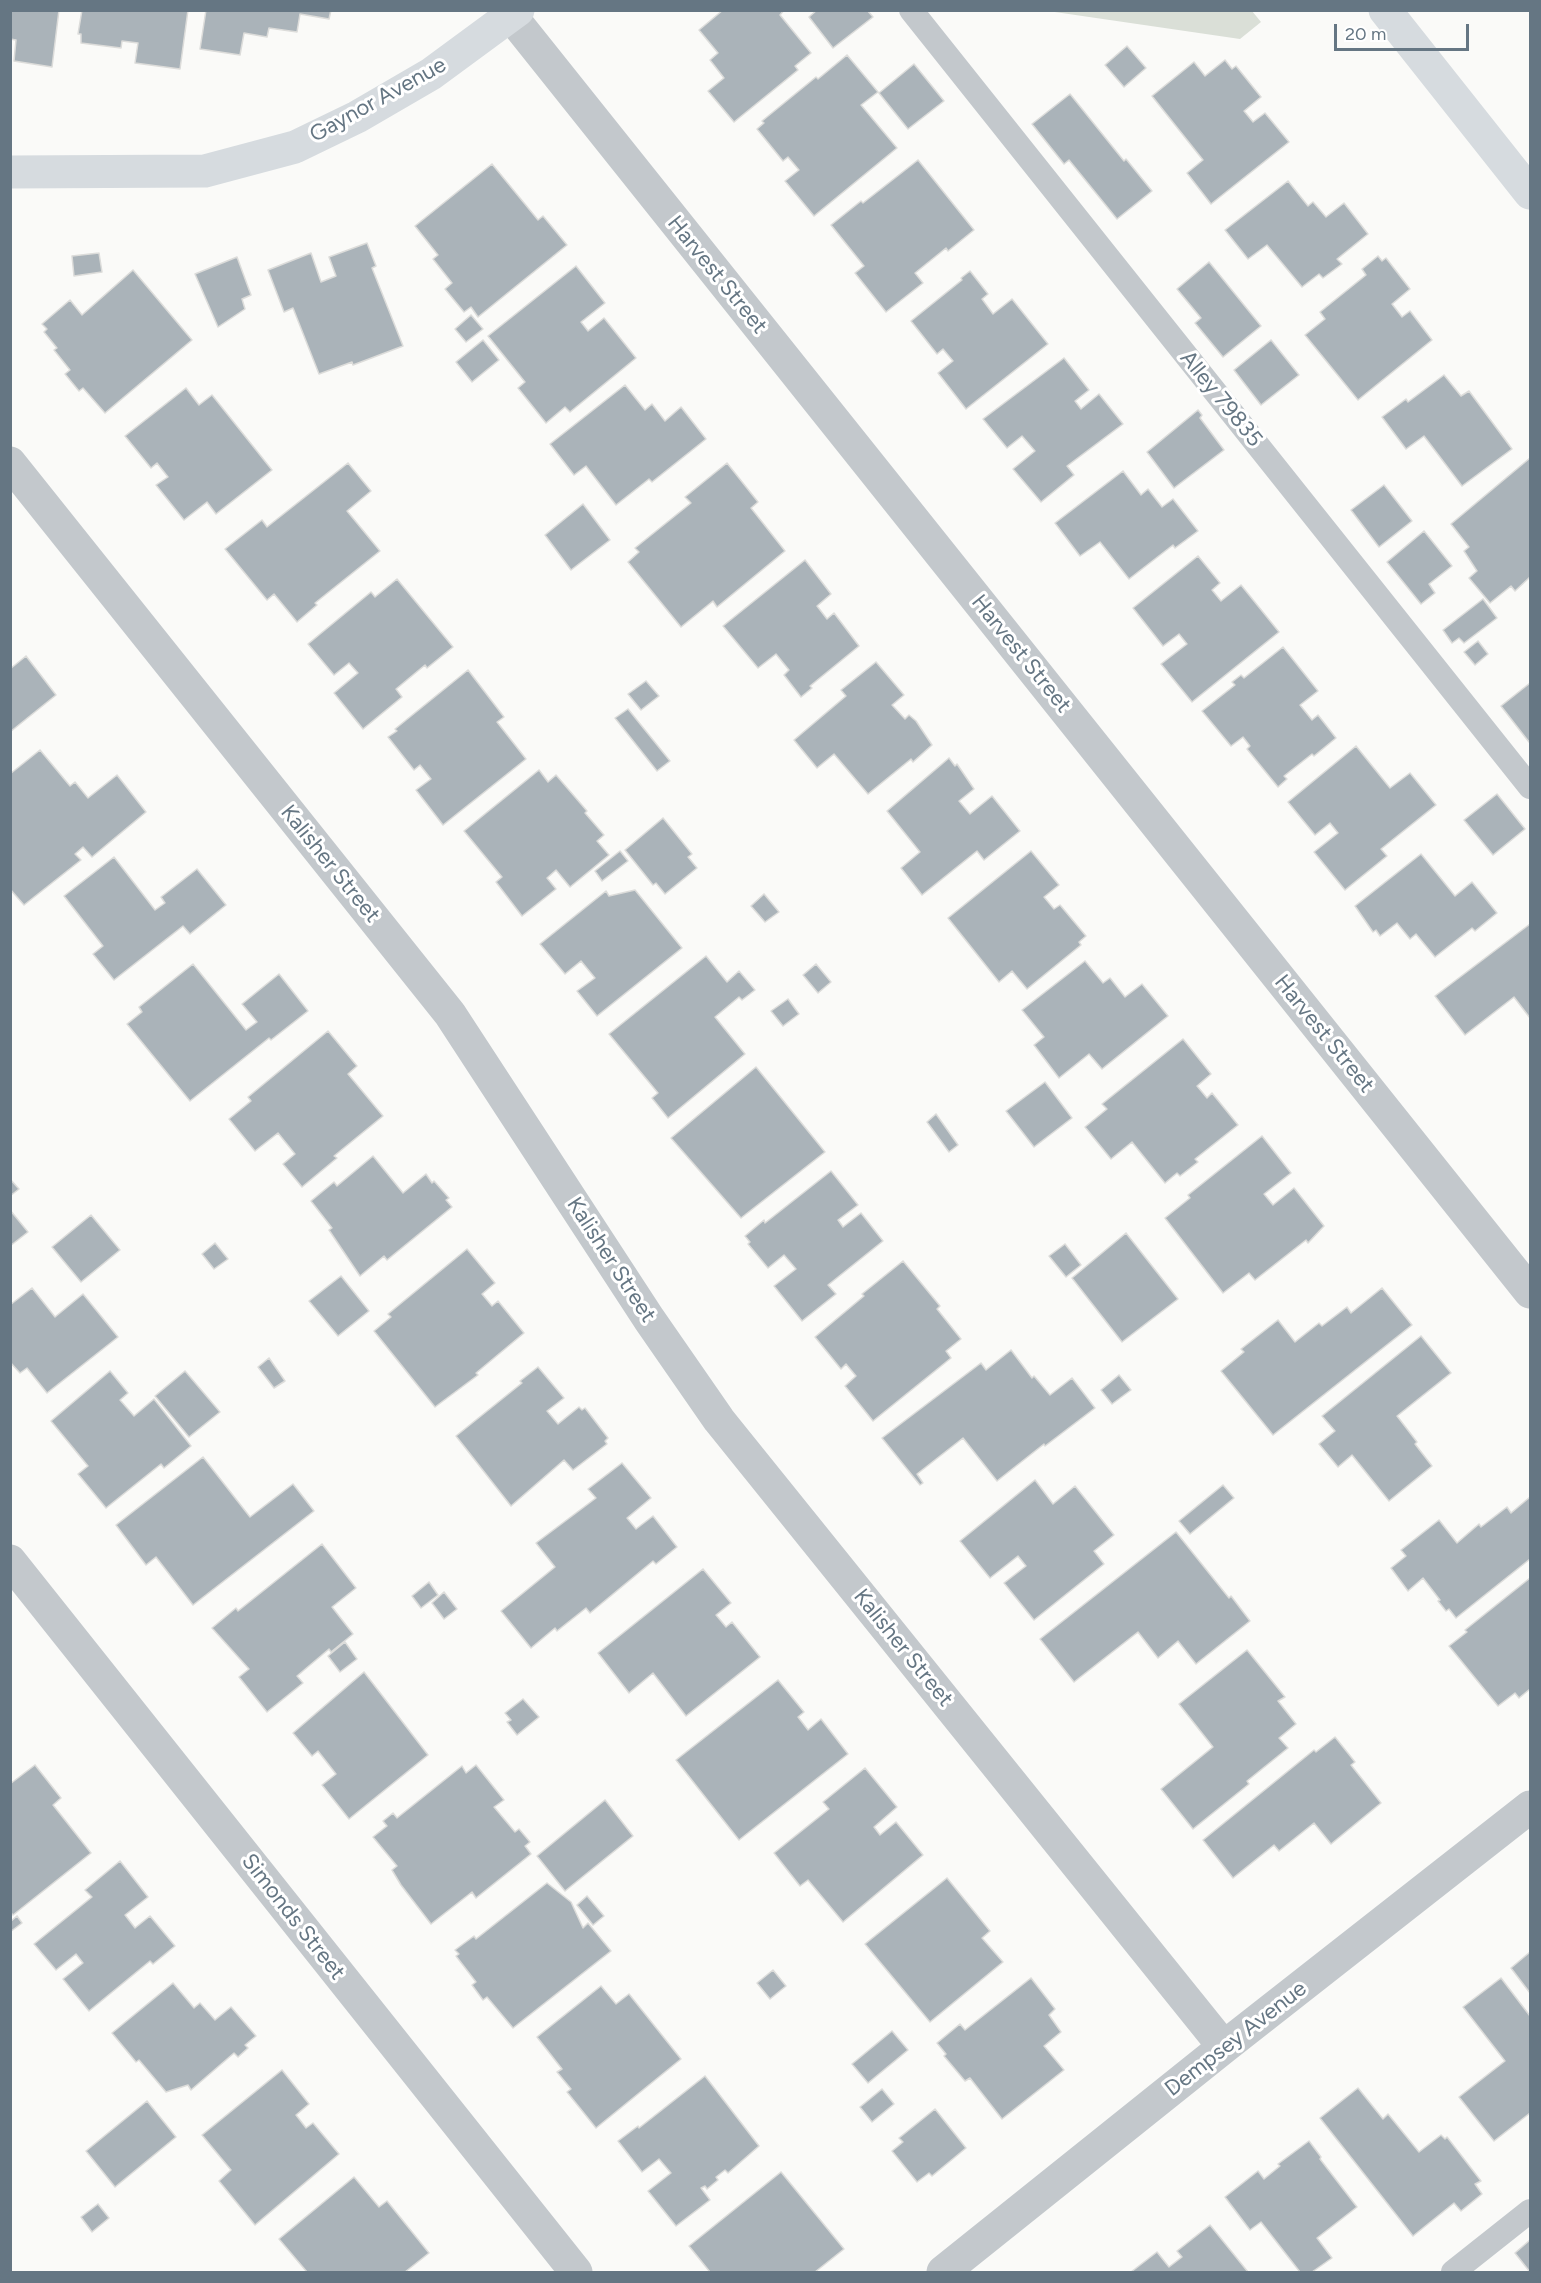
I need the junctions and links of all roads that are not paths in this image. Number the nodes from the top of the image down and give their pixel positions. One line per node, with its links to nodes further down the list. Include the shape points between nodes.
1 (911, 10): 7 (lane, Alley 79835)
2 (1385, 10): 5 (street)
3 (514, 13): 4 (street, Gaynor Avenue, via 431,74 357,117 294,147 205,171); 8 (street, Harvest Street)
4 (10, 172)
5 (1530, 193)
6 (10, 463): 11 (street, Kalisher Street, via 450,1014 719,1420)
7 (1530, 787)
8 (1530, 1292)
9 (10, 1561): 13 (street, Simonds Street)
10 (1530, 1807): 11 (street, Dempsey Avenue)
11 (1224, 2047): 14 (street, Dempsey Avenue)
12 (1530, 2211): 15 (lane)
13 (576, 2272)
14 (943, 2272)
15 (1453, 2272)

